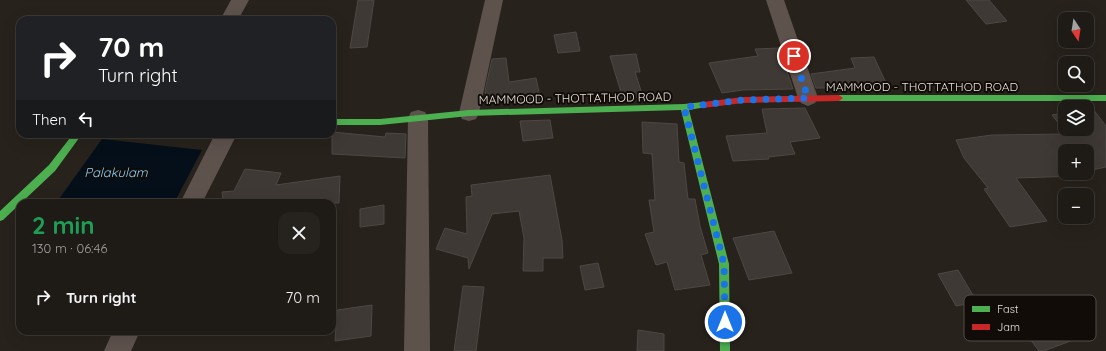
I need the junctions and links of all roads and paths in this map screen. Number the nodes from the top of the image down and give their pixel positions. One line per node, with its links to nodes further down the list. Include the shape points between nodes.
1 (240, 0): 4 (street)
2 (494, 0): 8 (street)
3 (775, 0): 5 (street)
4 (231, 16)
5 (808, 98): 6 (street, MAMMOOD - THOTTATHOD ROAD); 7 (street, MAMMOOD - THOTTATHOD ROAD, via 744,100)
6 (1106, 98)
7 (684, 107): 8 (street, MAMMOOD - THOTTATHOD ROAD); 20 (street, via 724,264)
8 (469, 113): 9 (street, MAMMOOD - THOTTATHOD ROAD)
9 (418, 118): 10 (street, MAMMOOD - THOTTATHOD ROAD, via 380,122); 19 (street)
10 (336, 122)
11 (76, 138): 13 (street, via 56,165)
12 (224, 138): 14 (street)
13 (19, 199)
14 (193, 199)
15 (16, 202): 16 (street)
16 (0, 217)
17 (125, 335): 18 (street)
18 (117, 351)
19 (416, 351)
20 (725, 351)

